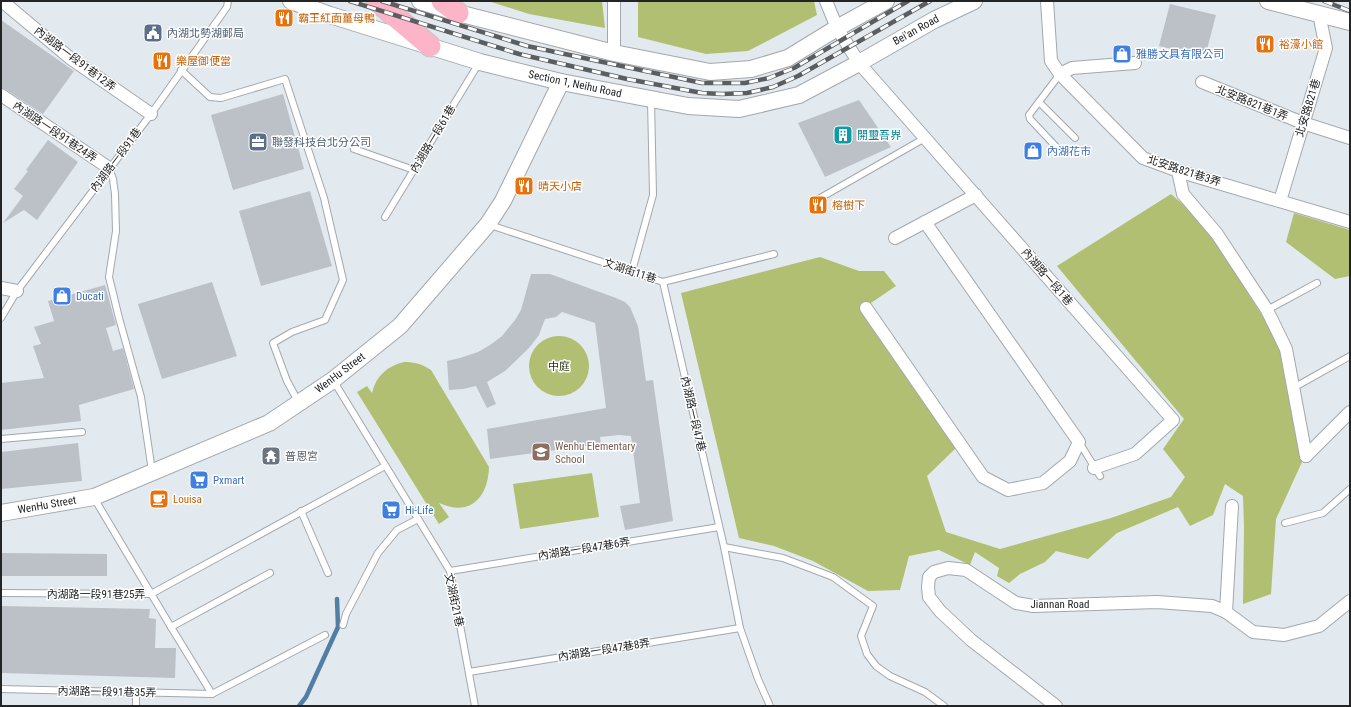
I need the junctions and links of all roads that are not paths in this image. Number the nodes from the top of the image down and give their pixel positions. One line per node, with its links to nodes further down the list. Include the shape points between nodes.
1 (2, 1): 28 (street, 內湖路一段91巷12弄, via 70,58)
2 (228, 1): 21 (lane, 內湖路一段91巷, via 227,7)
3 (291, 1): 16 (main road, Section 1, Neihu Road)
4 (377, 1): 16 (highway)
5 (420, 1): 13 (main road)
6 (614, 1): 17 (street)
7 (826, 1): 15 (street, 內湖路一段1巷)
8 (886, 1): 15 (main road)
9 (974, 1): 20 (main road, Bei'an Road, via 934,20)
10 (1047, 1): 22 (street, 北安路821巷3弄, via 1051,61)
11 (1268, 1): 12 (main road)
12 (1318, 5): 14 (main road); 29 (street, 北安路821巷, via 1326,48)
13 (450, 7): 17 (main road)
14 (1350, 22)
15 (837, 28): 17 (main road, via 788,58 751,69 710,72); 20 (street, 內湖路一段1巷)
16 (430, 46): 18 (main road, Section 1, Neihu Road)
17 (614, 53)
18 (480, 62): 23 (main road, Section 1, Neihu Road); 36 (lane, 內湖路一段61巷)
19 (1135, 62): 22 (street, via 1072,68)
20 (859, 63): 26 (main road, Section 1, Neihu Road, via 799,94 739,109 688,106); 30 (street, 內湖路一段1巷)
21 (181, 70): 28 (lane, 內湖路一段91巷); 58 (lane, via 210,97 221,98 285,79 324,198 344,280 325,320 292,332 273,343 287,381)
22 (1060, 74): 27 (lane); 37 (street, 北安路821巷3弄, via 1143,158)
23 (561, 82): 26 (main road, Section 1, Neihu Road); 44 (main road, WenHu Street, via 503,201)
24 (1202, 82): 29 (street, 北安路821巷1弄)
25 (1, 95): 35 (street, 內湖路一段91巷24弄)
26 (652, 99): 47 (lane, via 653,196)
27 (1039, 102): 31 (lane); 34 (lane, via 1029,115 1030,119)
28 (151, 114): 35 (lane, 內湖路一段91巷)
29 (1303, 123): 32 (street, 北安路821巷1弄); 39 (street, 北安路821巷)
30 (925, 138): 38 (street, 內湖路一段1巷); 40 (lane)
31 (1075, 138)
32 (1350, 138)
33 (354, 149): 36 (lane)
34 (1061, 152)
35 (109, 168): 51 (lane, 內湖路一段91巷); 64 (lane, via 115,194 116,230 109,277 141,397)
36 (414, 170): 41 (lane, 內湖路一段61巷)
37 (1178, 171): 39 (street, 北安路821巷3弄); 53 (street, via 1183,194 1216,234)
38 (976, 195): 42 (street); 65 (street, 內湖路一段1巷, via 1173,420 1135,454)
39 (1280, 200): 43 (street, 北安路821巷3弄)
40 (815, 201)
41 (385, 217)
42 (925, 222): 45 (street); 62 (street)
43 (1350, 222)
44 (488, 224): 47 (lane, 文湖街11巷); 56 (main road, WenHu Street, via 400,326)
45 (895, 238)
46 (774, 254): 48 (lane, 文湖街11巷)
47 (632, 271): 48 (lane, 文湖街11巷)
48 (664, 282): 73 (lane, 內湖路一段47巷)
49 (1317, 283): 53 (lane)
50 (1, 288): 51 (street)
51 (17, 291): 54 (lane, 內湖路一段91巷)
52 (866, 308): 62 (street, via 983,477 1008,490 1043,483 1070,461)
53 (1267, 310): 57 (street, via 1286,349)
54 (1, 318)
55 (1350, 356): 57 (lane)
56 (333, 380): 58 (main road, WenHu Street); 63 (lane, 文湖街21巷)
57 (1295, 387): 59 (street, via 1306,456)
58 (299, 403): 64 (main road, WenHu Street, via 269,423)
59 (1350, 412)
60 (82, 432): 61 (lane)
61 (1, 439)
62 (1079, 442): 65 (lane)
63 (385, 466): 69 (lane); 71 (lane, 文湖街21巷)
64 (152, 472): 67 (main road, WenHu Street)
65 (1097, 472)
66 (1350, 489): 72 (lane, via 1323,513)
67 (94, 497): 70 (main road, WenHu Street); 79 (lane, 內湖路一段91巷25弄)
68 (1232, 506): 81 (street)
69 (301, 511): 77 (lane); 79 (lane)
70 (1, 513)
71 (418, 519): 75 (lane, 文湖街21巷); 82 (lane, via 397,530 378,553 346,614)
72 (1285, 523)
73 (719, 527): 74 (lane, 內湖路一段47巷); 75 (lane, 內湖路一段47巷6弄)
74 (724, 547): 84 (lane, 內湖路一段47巷); 93 (lane, via 783,558 833,577 873,606 861,636 867,654 876,666 890,676 925,692)
75 (450, 571): 86 (lane, 文湖街21巷)
76 (270, 573): 83 (lane)
77 (328, 573)
78 (1, 594): 79 (lane, 內湖路一段91巷25弄)
79 (151, 594): 83 (lane)
80 (1350, 601): 81 (street, Jiannan Road, via 1319,626 1284,635 1253,632)
81 (1226, 612): 94 (street, Jiannan Road, via 1212,606 1156,602 1033,606 1016,602 966,570 948,568 934,572 929,577 929,597 940,611 971,640)
82 (343, 625)
83 (171, 628): 89 (lane)
84 (740, 628): 86 (lane, 內湖路一段47巷8弄); 92 (lane, 內湖路一段47巷)
85 (325, 635): 89 (lane, 內湖路一段91巷35弄)
86 (469, 672): 91 (lane, 文湖街21巷)
87 (1, 689): 88 (lane, 內湖路一段91巷35弄)
88 (136, 693): 89 (lane, 內湖路一段91巷35弄); 90 (lane)
89 (212, 694)
90 (136, 706)
91 (474, 706)
92 (770, 706)
93 (944, 706)
94 (1056, 706)

